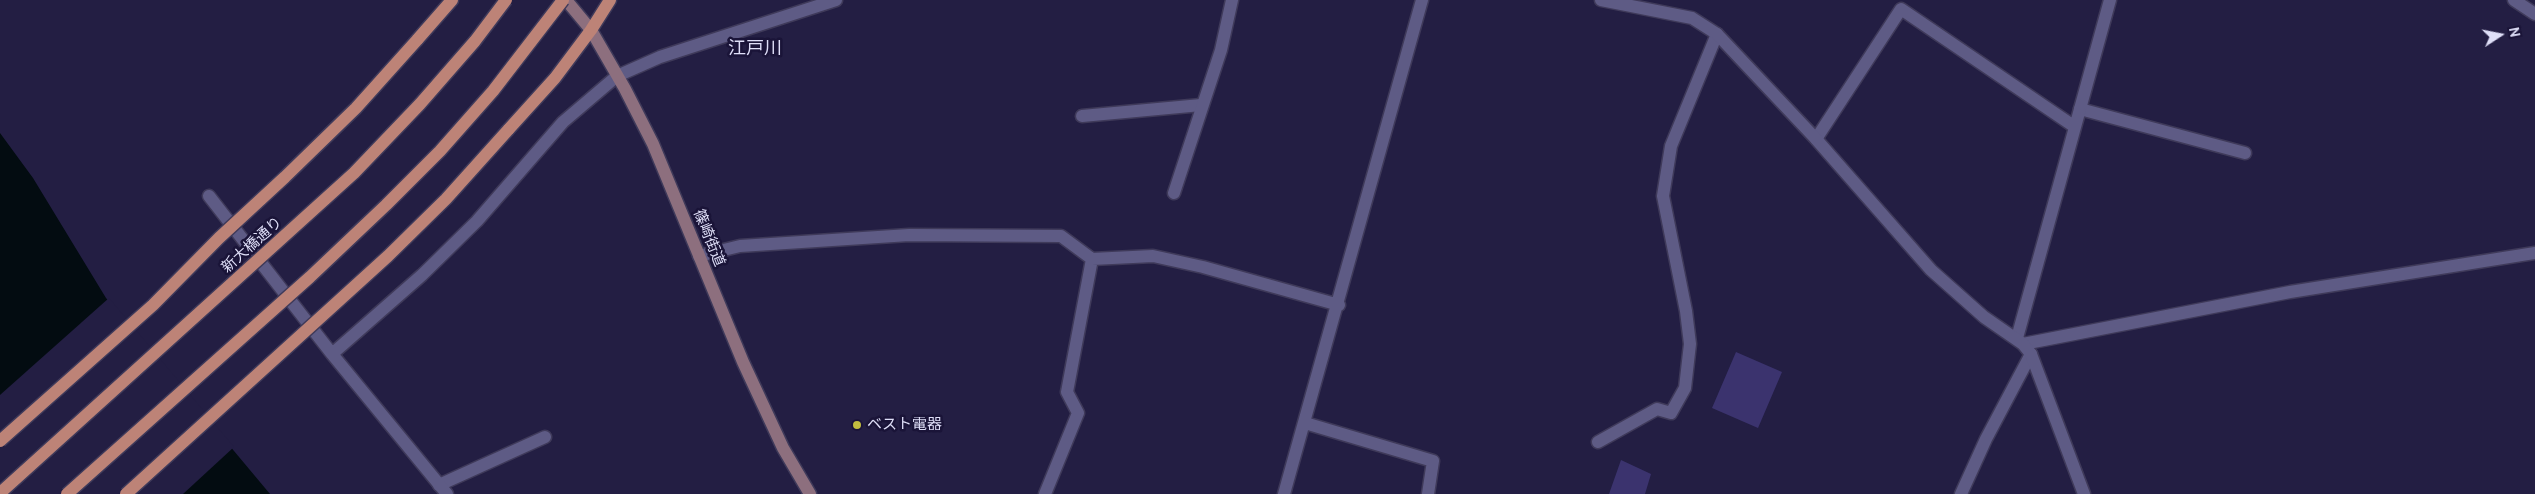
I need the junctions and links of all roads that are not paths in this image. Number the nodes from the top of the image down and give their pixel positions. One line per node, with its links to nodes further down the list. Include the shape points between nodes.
1 (452, 0): 33 (main road, bridge, via 356,108 152,305)
2 (506, 0): 36 (main road, 新大橋通り, bridge, via 420,104 354,173)
3 (565, 0): 14 (main road, 篠崎街道); 37 (main road, bridge, via 440,151 386,205)
4 (610, 0): 14 (main road)
5 (836, 0): 11 (street)
6 (1232, 0): 17 (street, via 1222,50)
7 (1422, 0): 28 (street)
8 (1602, 0): 15 (street, via 1692,18)
9 (2110, 0): 18 (street)
10 (2514, 0): 13 (street)
11 (805, 4): 16 (street)
12 (1904, 4): 20 (street); 21 (street)
13 (2535, 14)
14 (591, 30): 16 (main road, 篠崎街道); 38 (main road, bridge, via 555,78 452,192 388,256)
15 (1717, 34): 21 (street); 34 (street, via 1671,146 1663,196 1690,344 1685,388 1671,413 1657,409)
16 (617, 76): 26 (main road, 篠崎街道, via 653,144); 30 (street, via 563,122 477,221 422,275)
17 (1202, 105): 19 (street); 23 (street)
18 (2080, 109): 20 (street); 22 (street)
19 (1082, 116)
20 (2075, 127): 29 (street)
21 (1816, 139): 29 (street, via 1931,270)
22 (2245, 153)
23 (1174, 193)
24 (209, 196): 30 (street)
25 (2535, 253): 29 (street, via 2290,292)
26 (699, 256): 27 (street, via 740,246 909,235 1062,236); 39 (main road, 篠崎街道, via 783,448)
27 (1092, 259): 28 (street, via 1154,256); 40 (street, via 1067,392 1078,413)
28 (1339, 305): 31 (street)
29 (2023, 346): 43 (street); 44 (street)
30 (332, 354): 35 (street)
31 (1305, 423): 41 (street); 42 (street, via 1433,461)
32 (545, 437): 35 (street)
33 (0, 441)
34 (1598, 442)
35 (443, 489)
36 (0, 493)
37 (67, 494)
38 (126, 494)
39 (810, 494)
40 (1046, 494)
41 (1284, 494)
42 (1428, 494)
43 (1960, 494)
44 (2084, 494)

